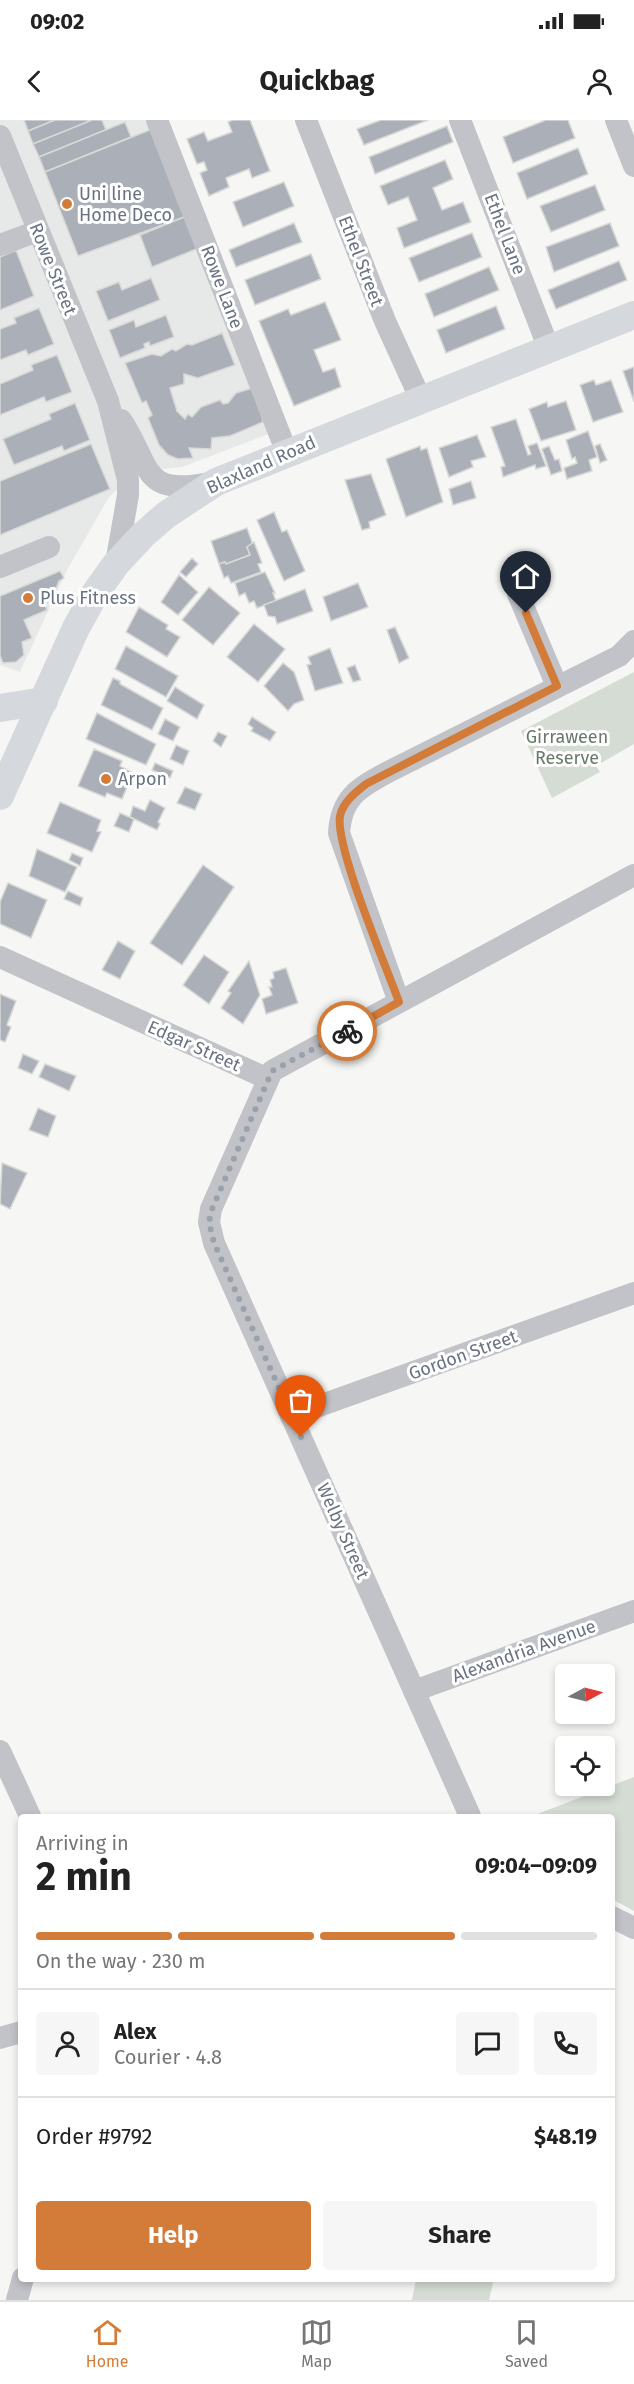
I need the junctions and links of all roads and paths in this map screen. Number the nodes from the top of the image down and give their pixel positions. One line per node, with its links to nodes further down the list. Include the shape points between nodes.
1 (158, 120): 13 (street, Rowe Lane)
2 (306, 120): 11 (street, Ethel Street, via 385,321)
3 (460, 120): 10 (street, Ethel Lane)
4 (616, 120): 6 (street)
5 (0, 136): 7 (street, Rowe Street)
6 (634, 166)
7 (38, 231): 8 (street); 12 (street, Rowe Street)
8 (0, 245)
9 (634, 315): 10 (main road, Blaxland Road)
10 (549, 349): 11 (main road, Blaxland Road)
11 (421, 400): 13 (main road, Blaxland Road)
12 (108, 401): 14 (street, Rowe Street, via 147,471 160,483 173,488); 16 (street, Rowe Street, via 128,480)
13 (287, 453): 14 (main road, Blaxland Road)
14 (216, 482): 16 (main road, Blaxland Road, via 166,515)
15 (49, 547): 17 (street)
16 (116, 564): 21 (main road, Blaxland Road, via 76,628)
17 (0, 567)
18 (518, 594): 20 (street)
19 (634, 641): 20 (street, via 619,656)
20 (557, 686): 26 (street, via 366,784 347,800 340,815 339,833)
21 (44, 701): 22 (main road); 23 (main road, Blaxland Road)
22 (0, 708)
23 (6, 765)
24 (634, 875): 26 (street)
25 (0, 957): 27 (street, Edgar Street)
26 (399, 1002): 27 (street, via 272,1071)
27 (268, 1079): 29 (street, Welby Street, via 209,1222 214,1243)
28 (634, 1293): 29 (street, Gordon Street)
29 (291, 1416): 31 (street, Welby Street)
30 (634, 1611): 31 (street, Alexandria Avenue)
31 (414, 1691): 34 (street, Welby Street)
32 (0, 1751): 33 (street)
33 (29, 1814)
34 (469, 1814)
35 (615, 1918): 36 (street)
36 (634, 1928)
37 (18, 2033): 38 (street)
38 (0, 2038)
39 (22, 2282): 40 (street)
40 (17, 2300)

